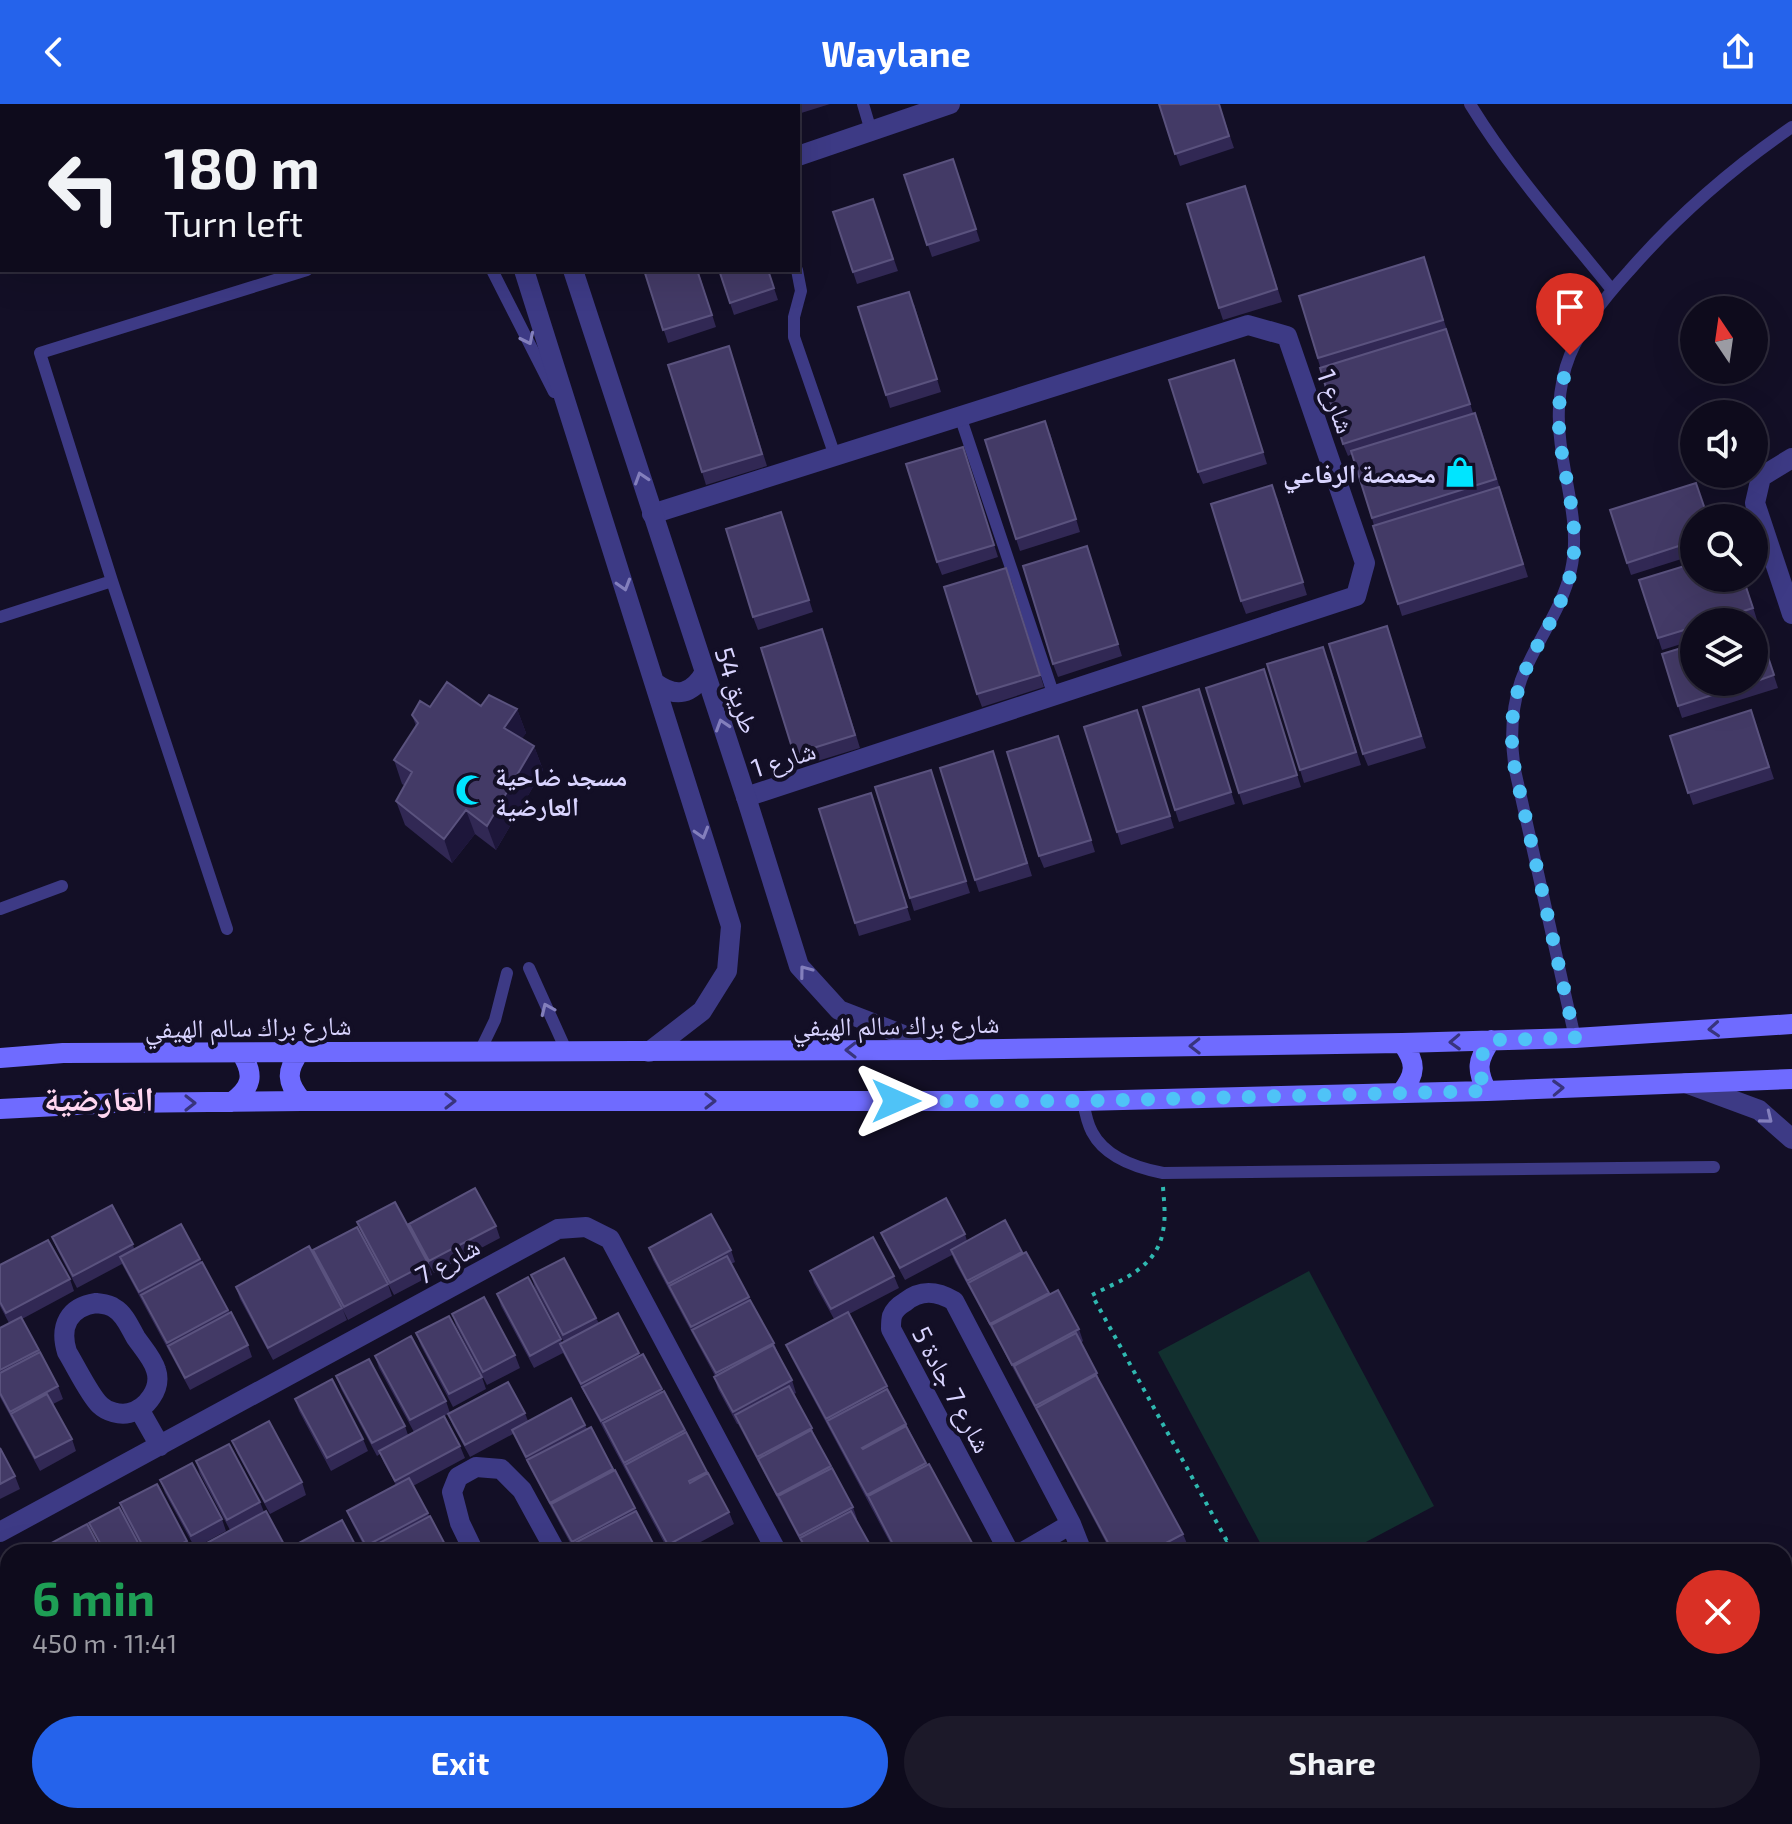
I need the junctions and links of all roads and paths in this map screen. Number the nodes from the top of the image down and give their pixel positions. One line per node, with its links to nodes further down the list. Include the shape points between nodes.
1 (863, 104): 5 (lane)
2 (950, 104): 5 (street)
3 (1470, 104): 12 (lane, via 1526,184)
4 (1792, 127): 12 (lane, via 1700,197)
5 (871, 131): 6 (street)
6 (800, 155)
7 (301, 272): 18 (lane, via 40,353)
8 (493, 272): 14 (lane, one-way to 14)
9 (525, 272): 14 (street)
10 (574, 272): 17 (street, طريق 54, one-way to 10)
11 (797, 272): 15 (lane, via 801,291 794,337)
12 (1612, 290): 31 (lane, via 1577,342 1562,382 1559,410 1573,527 1572,566 1560,604 1522,678 1511,732)
13 (960, 416): 15 (street, شارع 1); 23 (lane); 23 (street, شارع 1, via 1248,325 1287,336 1365,563 1356,596)
14 (579, 442): 22 (street, one-way to 22)
15 (835, 456): 17 (street, شارع 1)
16 (1792, 458): 19 (street, via 1761,477 1755,503)
17 (652, 514): 21 (street, طريق 54)
18 (112, 581): 20 (lane); 27 (lane)
19 (1792, 614)
20 (0, 617)
21 (705, 672): 22 (street, via 689,690 677,693); 24 (street, طريق 54, one-way to 21)
22 (655, 683): 38 (street, one-way to 38, via 731,926 727,971 702,1011)
23 (1054, 696): 24 (street, شارع 1)
24 (746, 797): 35 (street, طريق 54, one-way to 24, via 839,1010 799,966)
25 (62, 886): 26 (lane)
26 (0, 909)
27 (227, 929)
28 (529, 968): 34 (lane, one-way to 28)
29 (507, 973): 37 (lane, via 495,1020)
30 (1792, 1024): 31 (main road, شارع براك سالم الهيفي, one-way to 31)
31 (1575, 1038): 32 (main road, شارع براك سالم الهيفي)
32 (1491, 1040): 33 (main road, شارع براك سالم الهيفي, one-way to 33); 43 (main road, via 1479,1065)
33 (1402, 1043): 35 (main road, شارع براك سالم الهيفي, one-way to 35); 44 (main road, via 1413,1068)
34 (566, 1050): 37 (main road, شارع براك سالم الهيفي); 38 (main road, شارع براك سالم الهيفي)
35 (942, 1050): 38 (main road, شارع براك سالم الهيفي, one-way to 38)
36 (300, 1051): 37 (main road, شارع براك سالم الهيفي); 39 (main road, شارع براك سالم الهيفي); 45 (main road, via 289,1076)
37 (480, 1051)
38 (649, 1052)
39 (241, 1053): 40 (main road, شارع براك سالم الهيفي); 47 (main road, via 250,1080 244,1094)
40 (0, 1058)
41 (1792, 1079): 42 (main road)
42 (1686, 1083): 43 (main road, one-way to 42); 49 (street, one-way to 49, via 1759,1110)
43 (1487, 1091): 44 (main road)
44 (1401, 1093): 46 (main road)
45 (302, 1101): 46 (main road, one-way to 46); 47 (main road)
46 (1083, 1101): 51 (lane, via 1097,1141 1131,1164)
47 (232, 1102): 48 (main road, one-way to 47)
48 (0, 1109)
49 (1791, 1137)
50 (1714, 1167): 51 (lane)
51 (1163, 1173): 56 (path, via 1164,1223 1155,1254 1136,1272 1092,1295)
52 (139, 1409): 52 (street, via 107,1411 67,1352 66,1324 78,1309 96,1303 114,1308 149,1358 156,1387); 53 (street)
53 (160, 1446): 55 (street, شارع 7); 59 (street, شارع 7, via 558,1229 586,1227 610,1239)
54 (1071, 1524): 60 (street, شارع 7 جادة 5, via 954,1301 927,1292 912,1296 892,1315 891,1329); 61 (street, شارع 7 جادة 5); 62 (street, شارع 7 جادة 5)
55 (0, 1532)
56 (1228, 1542): 63 (path)
57 (470, 1544): 58 (street, via 452,1492 458,1477 476,1467 501,1469 522,1490)
58 (552, 1544)
59 (770, 1544)
60 (1005, 1544)
61 (1035, 1544)
62 (1079, 1544)
63 (1224, 1544)

